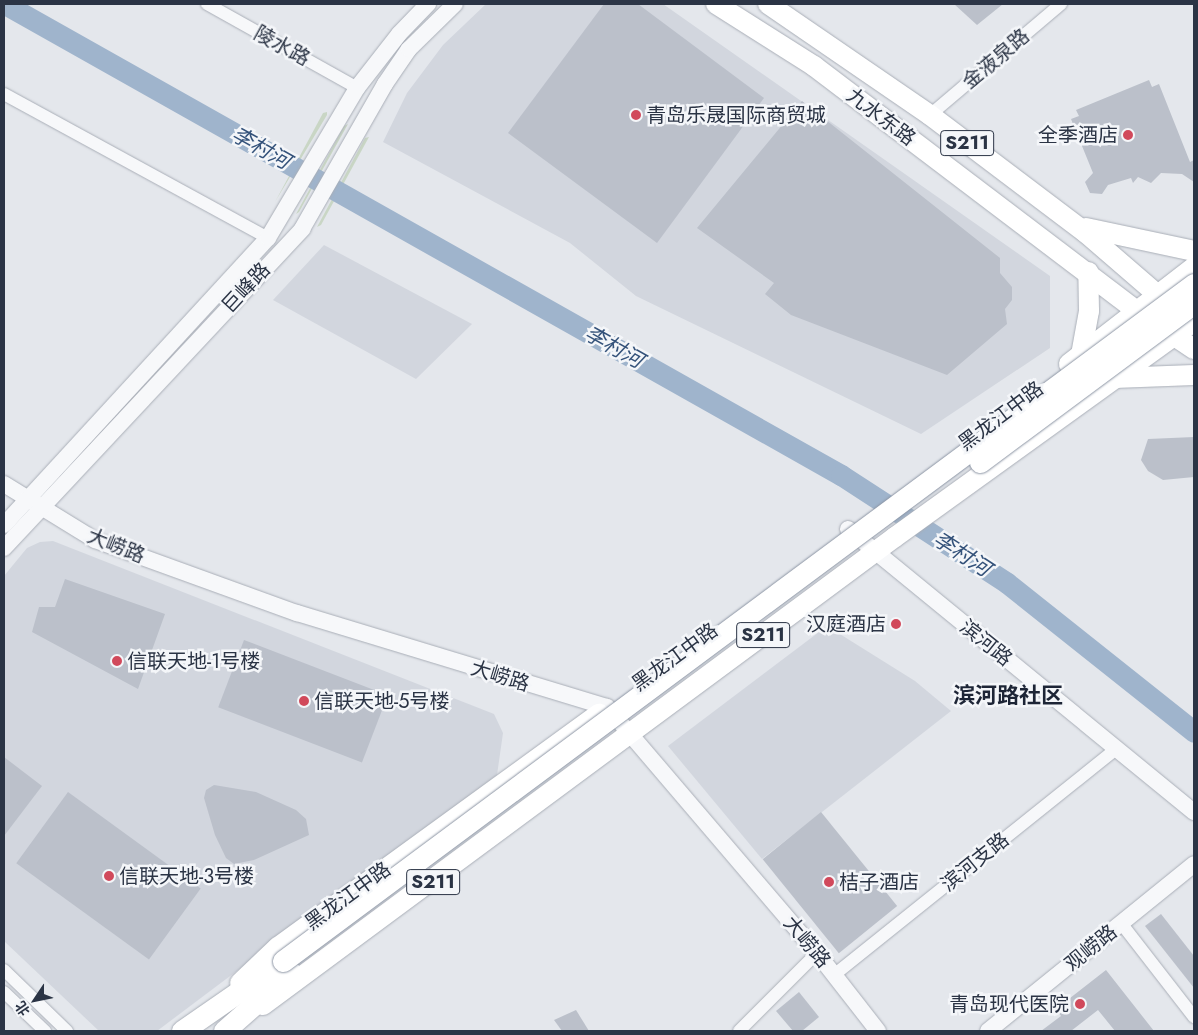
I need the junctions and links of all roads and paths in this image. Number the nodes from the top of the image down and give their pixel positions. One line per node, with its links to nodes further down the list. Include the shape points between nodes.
1 (207, 4): 7 (street, 陵水路)
2 (428, 4): 7 (street, 巨峰路, via 398,34)
3 (455, 4): 26 (street, 巨峰路, via 409,49 302,230)
4 (716, 4): 14 (main road, 九水东路 / S211, via 814,66)
5 (768, 4): 9 (main road, 九水东路 / S211)
6 (1061, 4): 9 (street, 金液泉路)
7 (357, 88): 11 (street, 巨峰路)
8 (4, 94): 11 (street)
9 (930, 114): 10 (main road, 九水东路 / S211)
10 (1076, 226): 12 (main road); 16 (main road, 九水东路 / S211)
11 (268, 238): 26 (street, 巨峰路)
12 (1194, 251)
13 (1194, 267): 16 (main road, 黑龙江中路)
14 (1088, 272): 18 (main road, 九水东路 / S211); 22 (main road, via 1089,311)
15 (1194, 284): 38 (highway, 黑龙江中路, bridge)
16 (1156, 295): 18 (main road, 黑龙江中路); 19 (main road, S211)
17 (1194, 303): 38 (highway, 黑龙江中路, bridge)
18 (1137, 310): 20 (main road, 九水东路); 22 (main road, 黑龙江中路 / S211)
19 (1194, 321): 20 (main road, 黑龙江中路 / S211)
20 (1175, 335): 21 (main road, 九水东路); 24 (main road, 黑龙江中路 / S211)
21 (1194, 349)
22 (1081, 355): 28 (main road, 黑龙江中路 / S211)
23 (1194, 375): 24 (main road)
24 (1114, 378): 30 (main road, 黑龙江中路 / S211)
25 (4, 484): 26 (street, 大崂路)
26 (34, 506): 27 (street, 巨峰路); 29 (street, 巨峰路); 31 (street, 大崂路, via 95,540 297,613)
27 (4, 525)
28 (848, 529): 30 (street, 滨河路); 31 (main road, 黑龙江中路 / S211)
29 (4, 548)
30 (875, 553): 32 (main road, 黑龙江中路 / S211); 33 (street, 滨河路)
31 (608, 707): 32 (street, 大崂路); 42 (main road, 黑龙江中路 / S211, via 278,947)
32 (631, 733): 37 (street, 大崂路); 44 (main road, 黑龙江中路 / S211, via 301,981)
33 (1116, 749): 34 (street, 滨河路); 40 (street, 滨河支路)
34 (1194, 812)
35 (1194, 864): 36 (street, 观崂路)
36 (1121, 924): 43 (street); 50 (street, 观崂路)
37 (816, 953): 40 (street, 大崂路); 48 (street)
38 (287, 967): 42 (highway); 44 (highway)
39 (4, 970): 46 (street)
40 (834, 976): 49 (street, 大崂路)
41 (4, 992): 45 (street)
42 (216, 1007): 47 (highway, 黑龙江中路 / S211)
43 (1194, 1017)
44 (228, 1028)
45 (45, 1031)
46 (67, 1031)
47 (182, 1031)
48 (739, 1031)
49 (878, 1031)
50 (988, 1031)

